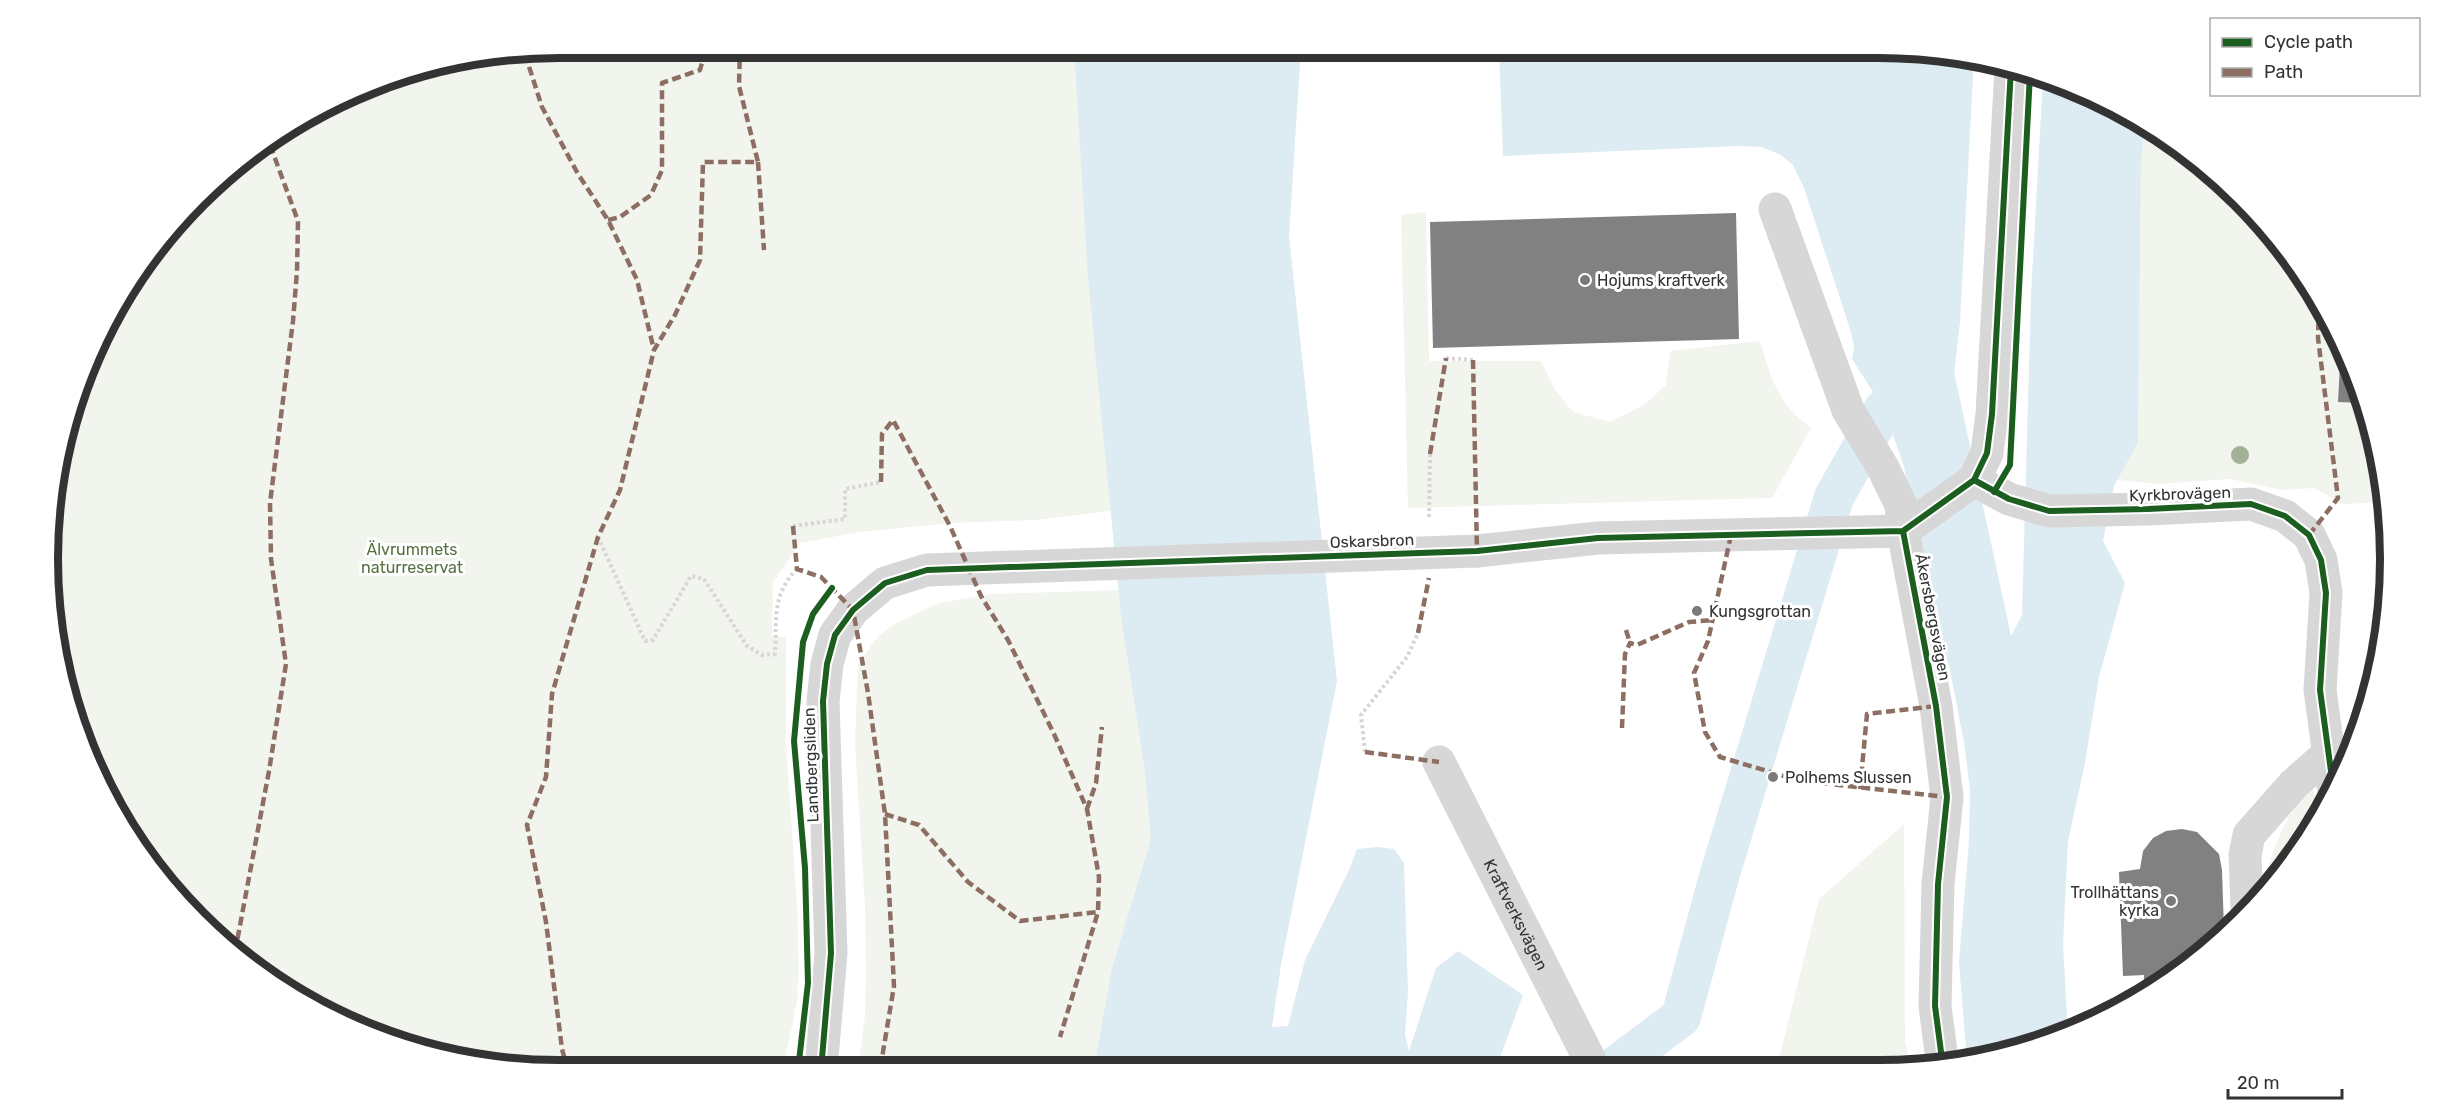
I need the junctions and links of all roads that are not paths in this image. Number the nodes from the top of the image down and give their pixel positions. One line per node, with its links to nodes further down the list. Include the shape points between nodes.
1 (2011, 77): 3 (street, via 1992,414 1987,453)
2 (1775, 209): 4 (street, Åkersbergsvägen, via 1848,410 1901,505)
3 (1973, 489): 4 (street); 6 (street, Kyrkbrovägen, via 2049,511 2251,504 2285,516 2309,535 2321,560 2326,593 2320,690)
4 (1896, 530): 5 (street, Oskarsbron, bridge, via 1598,538 1477,551 927,570 885,583); 10 (street, Åkersbergsvägen, via 1936,706 1947,797 1938,884 1935,1006)
5 (853, 610): 11 (street, Landbergsliden, via 835,635 823,701 831,953)
6 (2328, 754): 8 (street, Kyrkbrovägen); 9 (street, via 2294,783 2249,835 2245,855)
7 (1439, 762): 12 (street, Kraftverksvägen)
8 (2331, 774)
9 (2247, 899)
10 (1942, 1056)
11 (822, 1060)
12 (1590, 1060)

